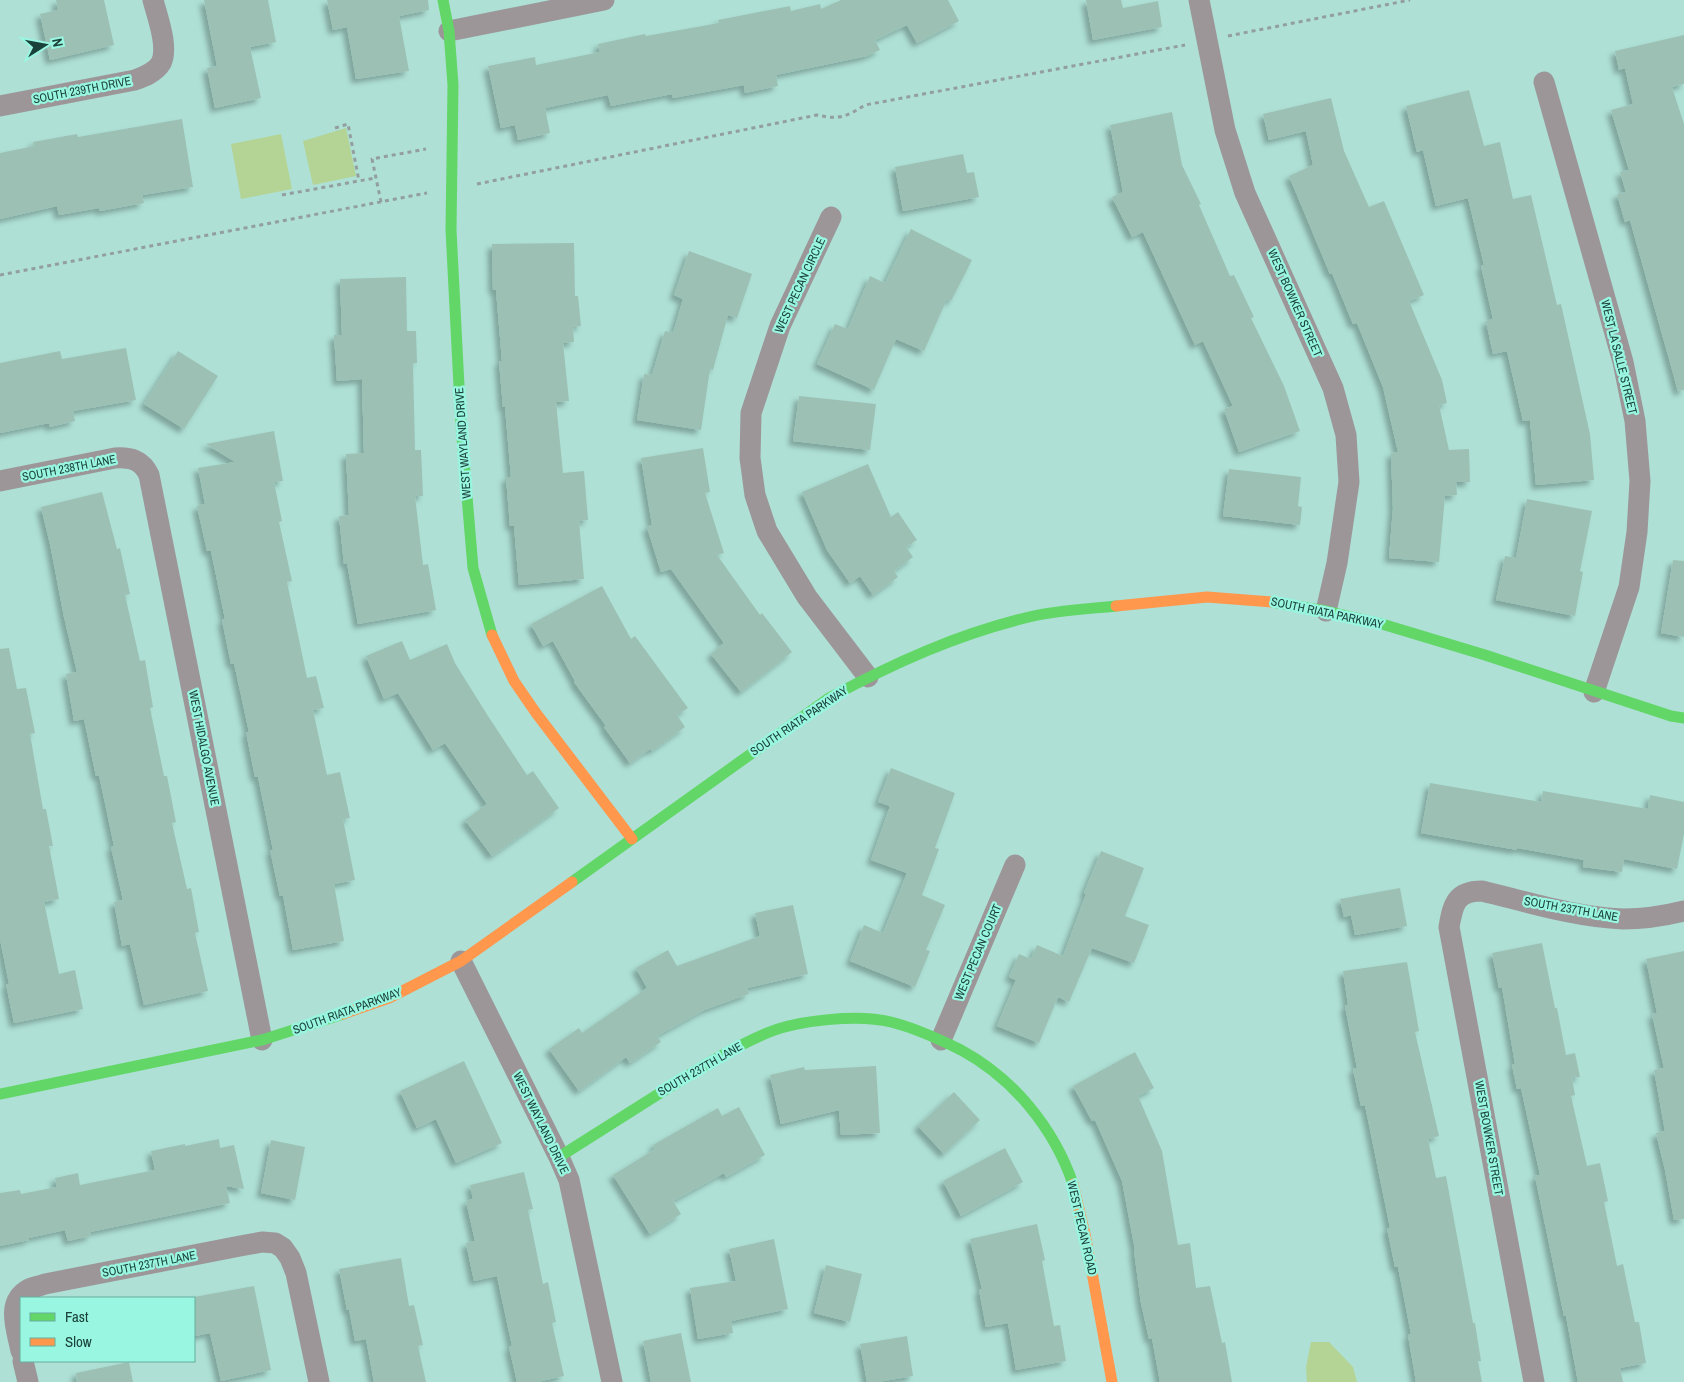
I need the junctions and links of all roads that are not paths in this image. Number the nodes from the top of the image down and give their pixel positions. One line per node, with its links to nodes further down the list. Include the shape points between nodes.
1 (153, 0): 7 (street, SOUTH 239TH DRIVE, via 164,51 161,64 148,74 134,80)
2 (443, 0): 5 (street, WEST WAYLAND DRIVE)
3 (604, 0): 5 (street)
4 (1199, 0): 11 (street, WEST BOWKER STREET, via 1225,130 1245,193 1332,388 1346,435 1349,482)
5 (449, 31): 15 (street, WEST WAYLAND DRIVE, via 453,85 451,230 460,415 473,568 489,628 514,681)
6 (1544, 82): 13 (street, WEST LA SALLE STREET, via 1623,362 1635,421 1640,481 1629,587)
7 (0, 106)
8 (831, 217): 12 (street, WEST PECAN CIRCLE, via 780,326 752,413 750,458 755,495 767,531 807,597)
9 (137, 460): 10 (street, SOUTH 238TH LANE, via 115,458); 20 (street, WEST HIDALGO AVENUE, via 149,475)
10 (0, 481)
11 (1326, 611): 12 (street, SOUTH RIATA PARKWAY, via 1268,600 1208,597 1031,616 969,634); 13 (street, SOUTH RIATA PARKWAY, via 1485,655)
12 (868, 677): 15 (street, SOUTH RIATA PARKWAY, via 829,698)
13 (1594, 692): 14 (street, SOUTH RIATA PARKWAY)
14 (1684, 718)
15 (632, 839): 19 (street, SOUTH RIATA PARKWAY)
16 (1015, 865): 21 (street, WEST PECAN COURT)
17 (1460, 896): 18 (street, SOUTH 237TH LANE, via 1482,891 1556,909 1622,919); 30 (street, WEST BOWKER STREET, via 1452,907 1450,927)
18 (1684, 911)
19 (460, 961): 20 (street, SOUTH RIATA PARKWAY, via 389,998); 23 (street, WEST WAYLAND DRIVE)
20 (262, 1040): 22 (street, SOUTH RIATA PARKWAY)
21 (941, 1040): 23 (street, SOUTH 237TH LANE, via 890,1022 857,1019 807,1022 769,1032 722,1054); 29 (street, WEST PECAN ROAD, via 977,1059 1004,1079 1036,1115 1067,1167 1085,1234)
22 (0, 1094)
23 (559, 1157): 28 (street, WEST WAYLAND DRIVE, via 569,1180)
24 (20, 1345): 27 (street, SOUTH 237TH LANE, via 14,1309 18,1298 29,1289 240,1246 274,1243 283,1248 294,1265)
25 (23, 1362): 26 (street)
26 (28, 1382)
27 (319, 1382)
28 (612, 1382)
29 (1112, 1382)
30 (1534, 1382)

